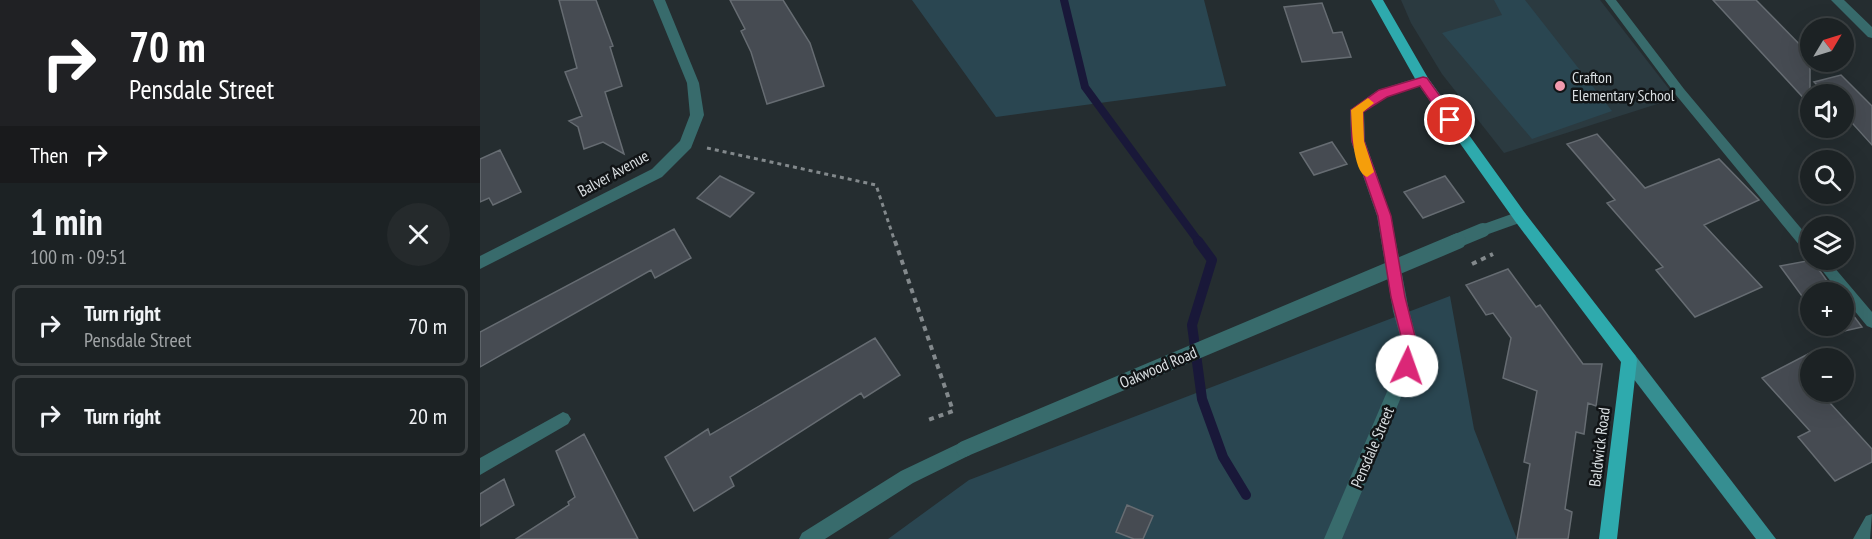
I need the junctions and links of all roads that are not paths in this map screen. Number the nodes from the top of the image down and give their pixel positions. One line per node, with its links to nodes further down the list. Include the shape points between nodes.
1 (659, 0): 9 (street, Balver Avenue, via 693,83 697,115 686,144 657,173)
2 (1377, 0): 6 (main road)
3 (1610, 0): 8 (lane, via 1680,92)
4 (1837, 0): 5 (street)
5 (1872, 34)
6 (1423, 81): 7 (main road); 17 (street, Pensdale Street, via 1383,93 1357,110 1358,141 1384,216 1408,336 1407,366)
7 (1520, 217): 12 (main road); 16 (street, Oakwood Road, bridge, via 964,449 907,477)
8 (1800, 236)
9 (480, 263)
10 (1828, 270): 11 (lane)
11 (1872, 322)
12 (1629, 360): 18 (main road, Baldwick Road); 19 (main road)
13 (563, 419): 14 (lane)
14 (480, 467)
15 (1872, 522): 20 (lane)
16 (810, 538)
17 (1333, 539)
18 (1608, 539)
19 (1767, 539)
20 (1861, 539)

